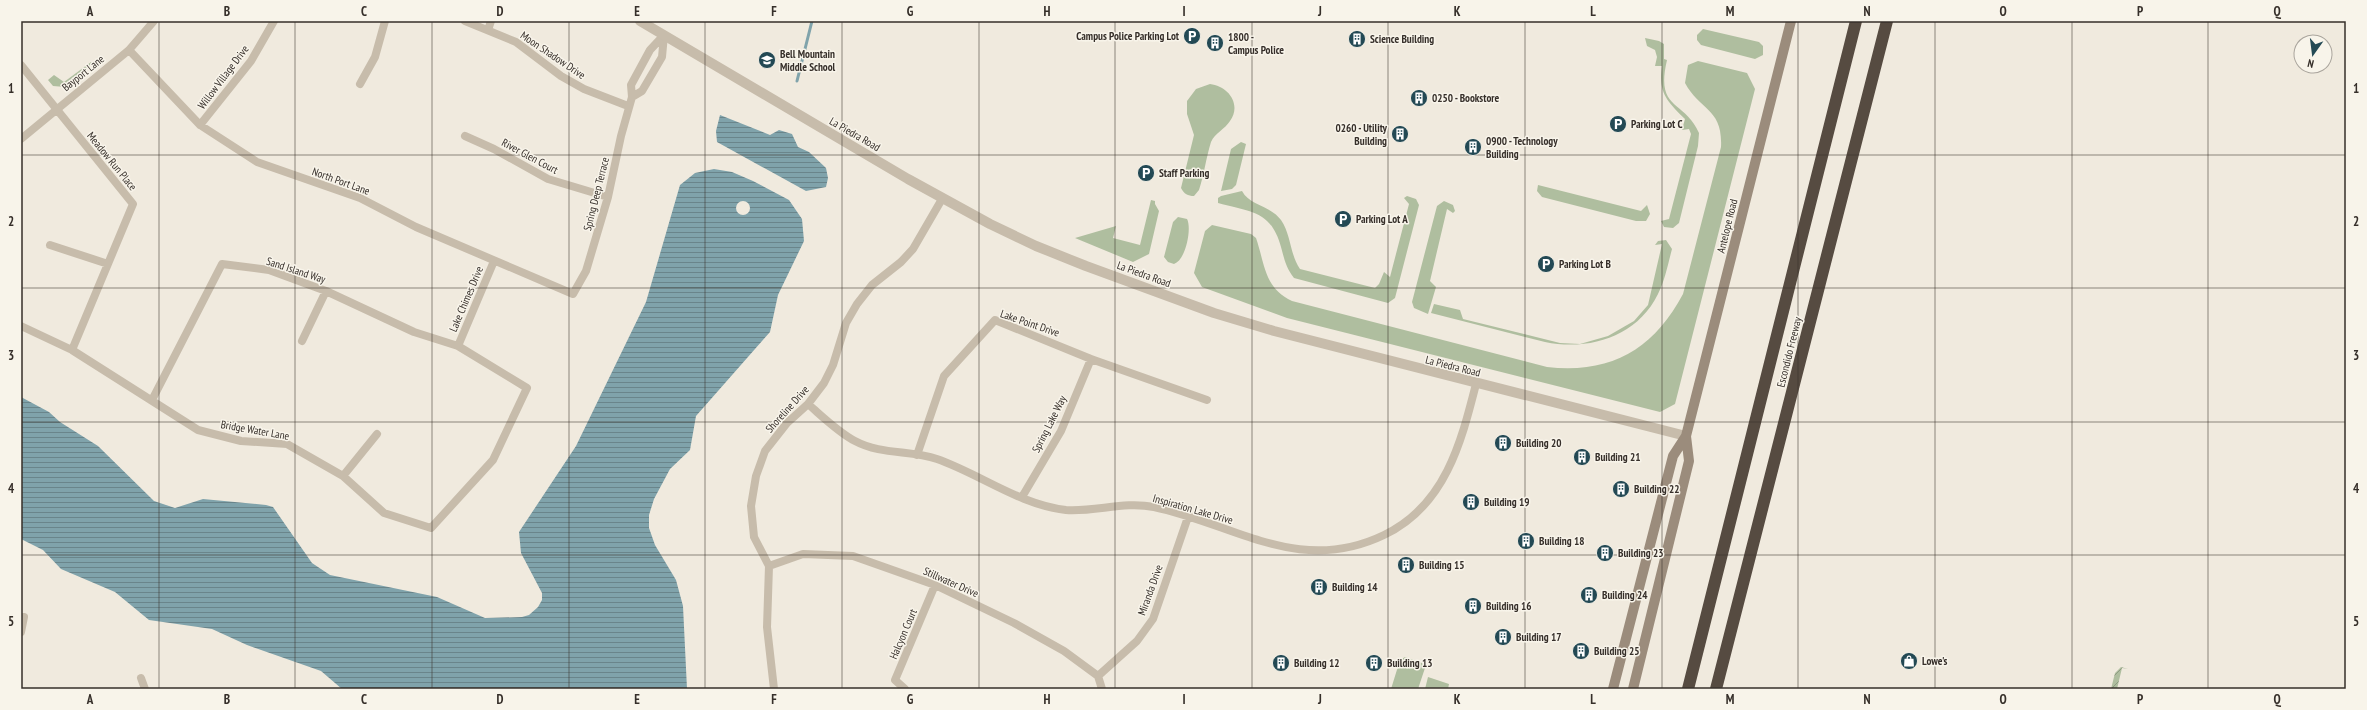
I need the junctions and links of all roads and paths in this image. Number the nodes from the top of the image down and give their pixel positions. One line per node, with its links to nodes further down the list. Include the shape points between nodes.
1 (154, 21): 13 (street, Bayport Lane)
2 (274, 21): 19 (street, Willow Village Drive, via 251,61)
3 (385, 21): 15 (street, via 375,57)
4 (465, 21): 10 (street, Moon Shadow Drive)
5 (491, 21): 11 (street)
6 (640, 21): 12 (street, La Piedra Road)
7 (1791, 21): 39 (main road, Antelope Road)
8 (1856, 21): 56 (highway, Escondido Freeway)
9 (1887, 21): 57 (highway, Escondido Freeway)
10 (478, 23): 11 (street, Moon Shadow Drive)
11 (488, 30): 17 (street, Moon Shadow Drive, via 516,42 584,89)
12 (664, 35): 16 (street, Spring Deep Terrace, via 650,50 631,85); 16 (street, Spring Deep Terrace, via 662,57 642,91); 23 (street, La Piedra Road)
13 (129, 50): 18 (street, Bayport Lane); 19 (street, North Port Lane)
14 (21, 65): 18 (street, Meadow Run Place)
15 (360, 84)
16 (632, 97): 17 (street, Spring Deep Terrace)
17 (628, 106): 22 (street, Spring Deep Terrace)
18 (56, 109): 21 (street, Bayport Lane); 26 (street, Meadow Run Place, via 133,204)
19 (200, 125): 25 (street, North Port Lane, via 256,162 354,196 416,227)
20 (466, 136): 22 (street, River Glen Court, via 494,148 548,179)
21 (21, 139)
22 (608, 198): 28 (street, Spring Deep Terrace, via 586,271)
23 (942, 199): 34 (street, La Piedra Road, via 1036,246 1214,313); 37 (street, Shoreline Drive, via 913,249 872,285 857,304 846,323 833,365 824,383)
24 (50, 245): 26 (street)
25 (494, 261): 28 (street, North Port Lane); 31 (street, Lake Chimes Drive)
26 (108, 264): 32 (street, Meadow Run Place)
27 (326, 291): 30 (street); 31 (street, Sand Island Way, via 414,332); 35 (street, Sand Island Way, via 269,270 222,264)
28 (573, 294)
29 (21, 326): 32 (street, Bridge Water Lane)
30 (302, 341)
31 (458, 346): 41 (street, Bridge Water Lane, via 527,388 493,460 432,528 384,513)
32 (72, 350): 35 (street, Bridge Water Lane)
33 (1091, 359): 36 (street, Lake Point Drive); 40 (street, Lake Point Drive, via 994,320 944,376); 42 (street, Spring Lake Way, via 1061,431)
34 (1476, 384): 39 (street, La Piedra Road); 43 (street, Inspiration Lake Drive, via 1460,444 1450,470 1435,492 1411,517 1385,535 1330,551 1299,551)
35 (152, 400): 41 (street, Bridge Water Lane, via 198,430 241,441 287,444)
36 (1207, 400)
37 (808, 404): 40 (street, Inspiration Lake Drive, via 856,441 893,453); 44 (street, Shoreline Drive, via 786,423 765,451 756,476 751,506 754,538)
38 (377, 434): 41 (street)
39 (1686, 436): 54 (main road, Antelope Road, via 1673,456); 55 (main road, Antelope Road, via 1690,461)
40 (917, 455): 42 (street, Inspiration Lake Drive, via 936,459)
41 (343, 476)
42 (1022, 497): 43 (street, Inspiration Lake Drive, via 1046,506 1068,510 1124,505 1152,507)
43 (1188, 517): 48 (street, Miranda Drive, via 1153,619 1137,641)
44 (769, 566): 45 (street, Stillwater Drive, via 803,554 853,556); 51 (street, via 767,627)
45 (935, 585): 48 (street, Stillwater Drive, via 1014,623 1058,648); 52 (street, Halcyon Court, via 896,680)
46 (24, 616): 47 (street)
47 (21, 632)
48 (1098, 676): 53 (street)
49 (141, 678): 50 (street)
50 (145, 689)
51 (774, 689)
52 (905, 689)
53 (1102, 689)
54 (1613, 689)
55 (1633, 689)
56 (1688, 689)
57 (1716, 689)

